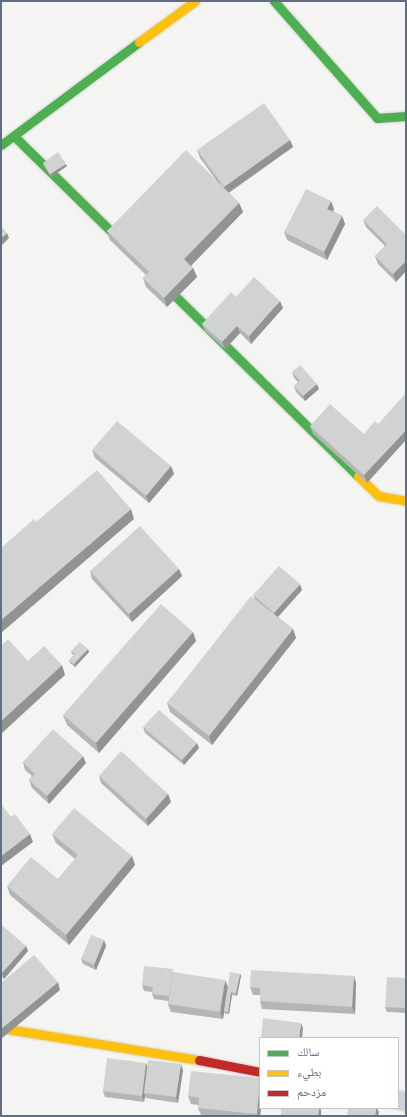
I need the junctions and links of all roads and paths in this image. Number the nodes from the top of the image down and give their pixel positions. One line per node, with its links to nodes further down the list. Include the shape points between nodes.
1 (195, 1): 4 (street)
2 (274, 1): 3 (street, via 377,118)
3 (406, 116)
4 (14, 136): 5 (street); 6 (street)
5 (1, 145)
6 (137, 258)
7 (149, 269): 8 (street, via 379,496)
8 (406, 501)
9 (1, 1028): 10 (street, via 158,1052)
10 (259, 1072)

